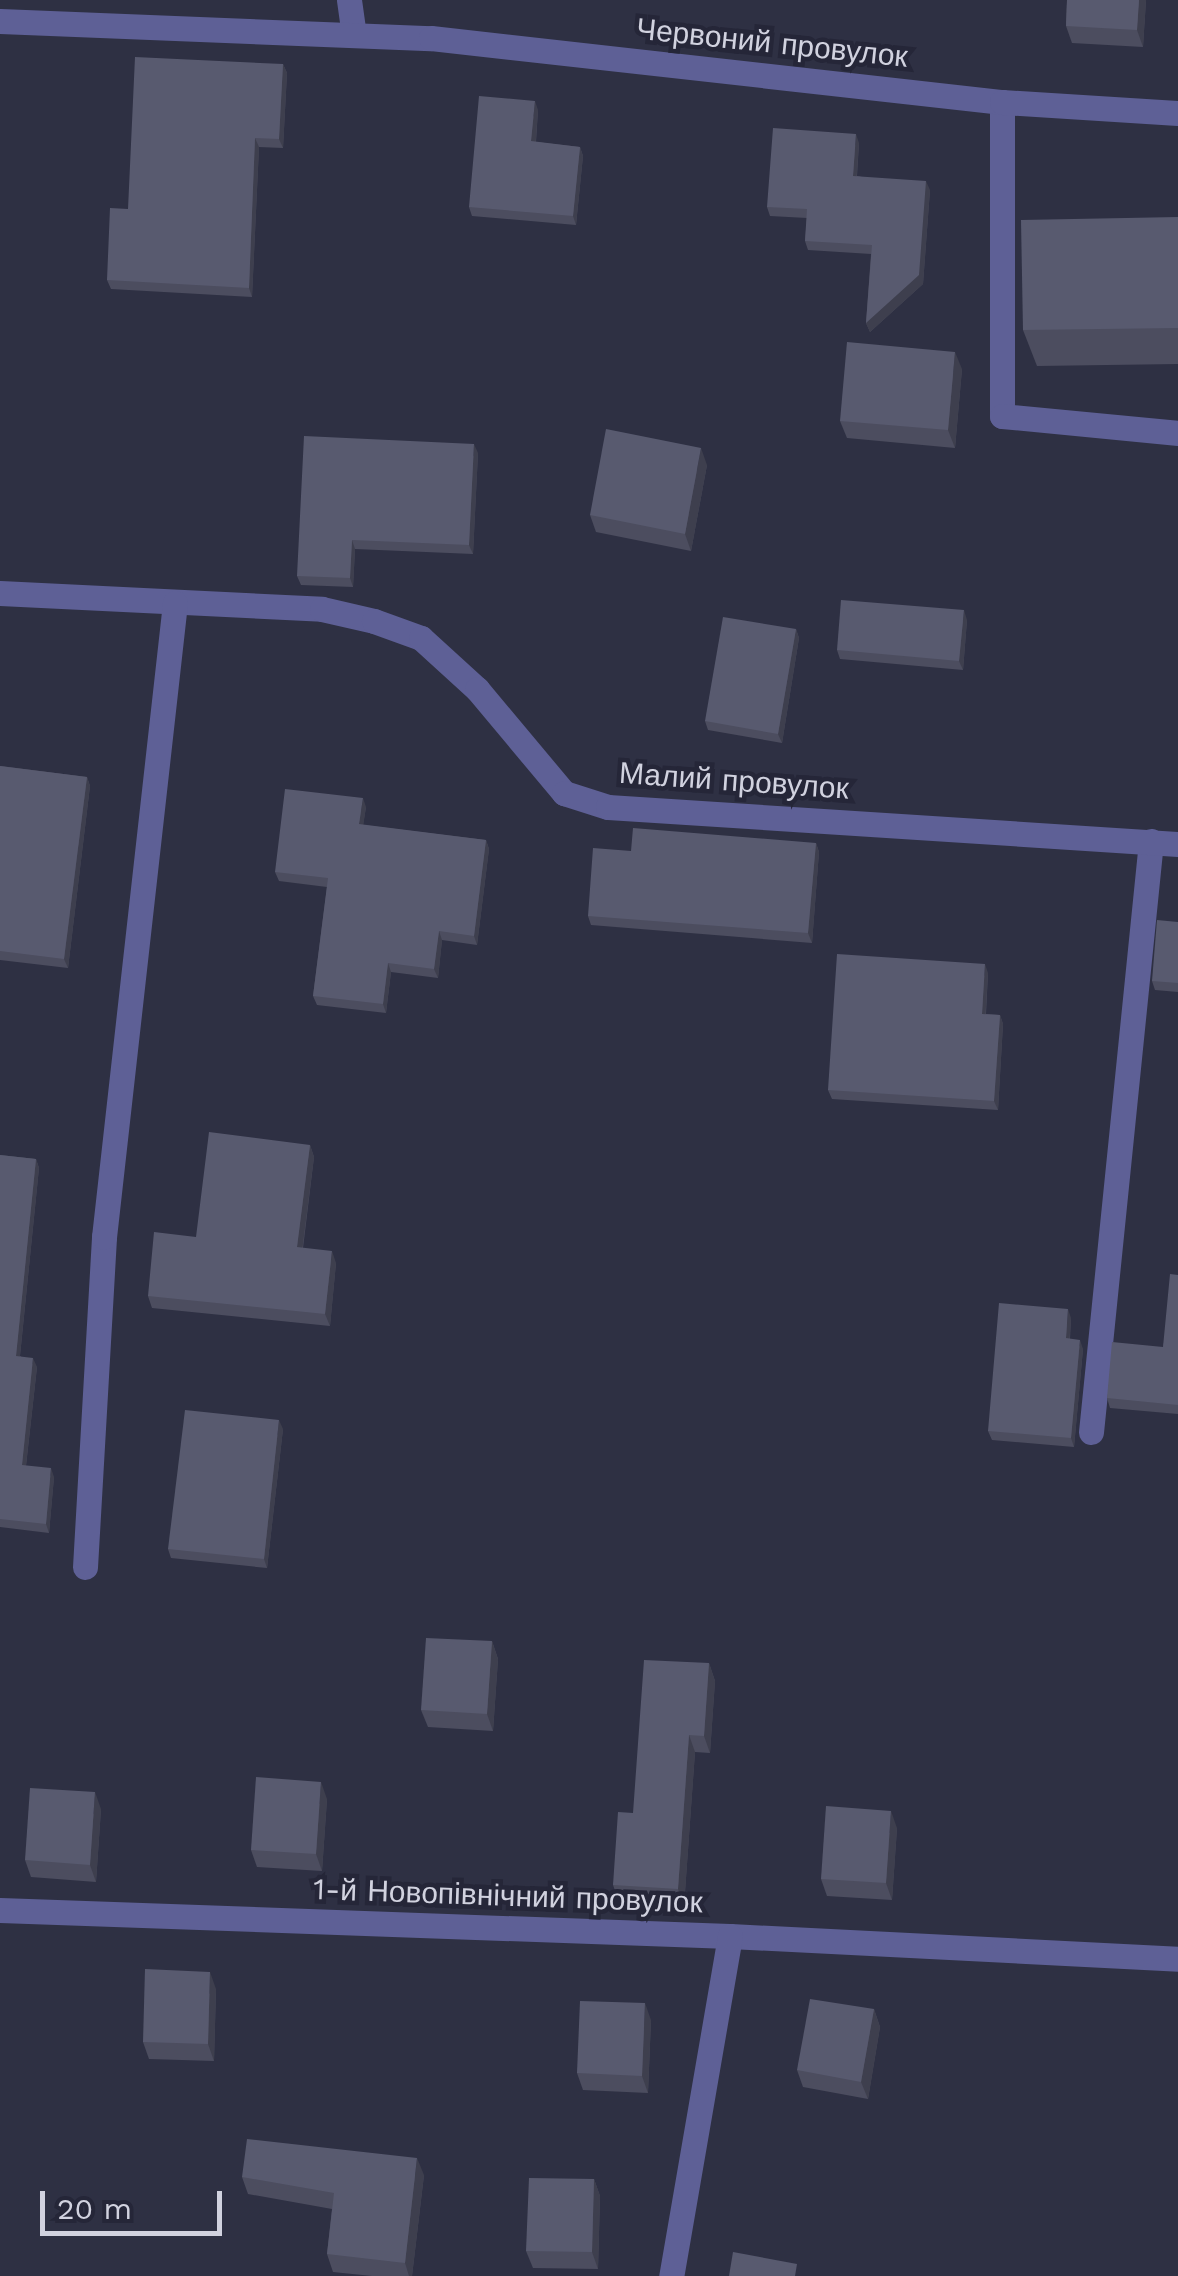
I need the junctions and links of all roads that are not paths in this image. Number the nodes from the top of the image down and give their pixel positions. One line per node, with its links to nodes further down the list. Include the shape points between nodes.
1 (349, 0): 3 (street)
2 (0, 21): 3 (street, Червоний провулок)
3 (354, 34): 4 (street, Червоний провулок)
4 (1002, 102): 5 (street, Червоний провулок); 6 (street, via 1002,416)
5 (1178, 113)
6 (1178, 432)
7 (0, 593): 8 (street, Малий провулок)
8 (175, 603): 9 (street, Малий провулок, via 322,609 421,638 477,688 564,793 608,807); 12 (street, via 104,1236)
9 (1151, 841): 10 (street, Малий провулок); 11 (street)
10 (1178, 844)
11 (1091, 1432)
12 (85, 1568)
13 (0, 1910): 14 (street, 1-й Новопівнічний провулок)
14 (730, 1936): 15 (street); 16 (street, 1-й Новопівнічний провулок)
15 (1178, 1960)
16 (671, 2276)

